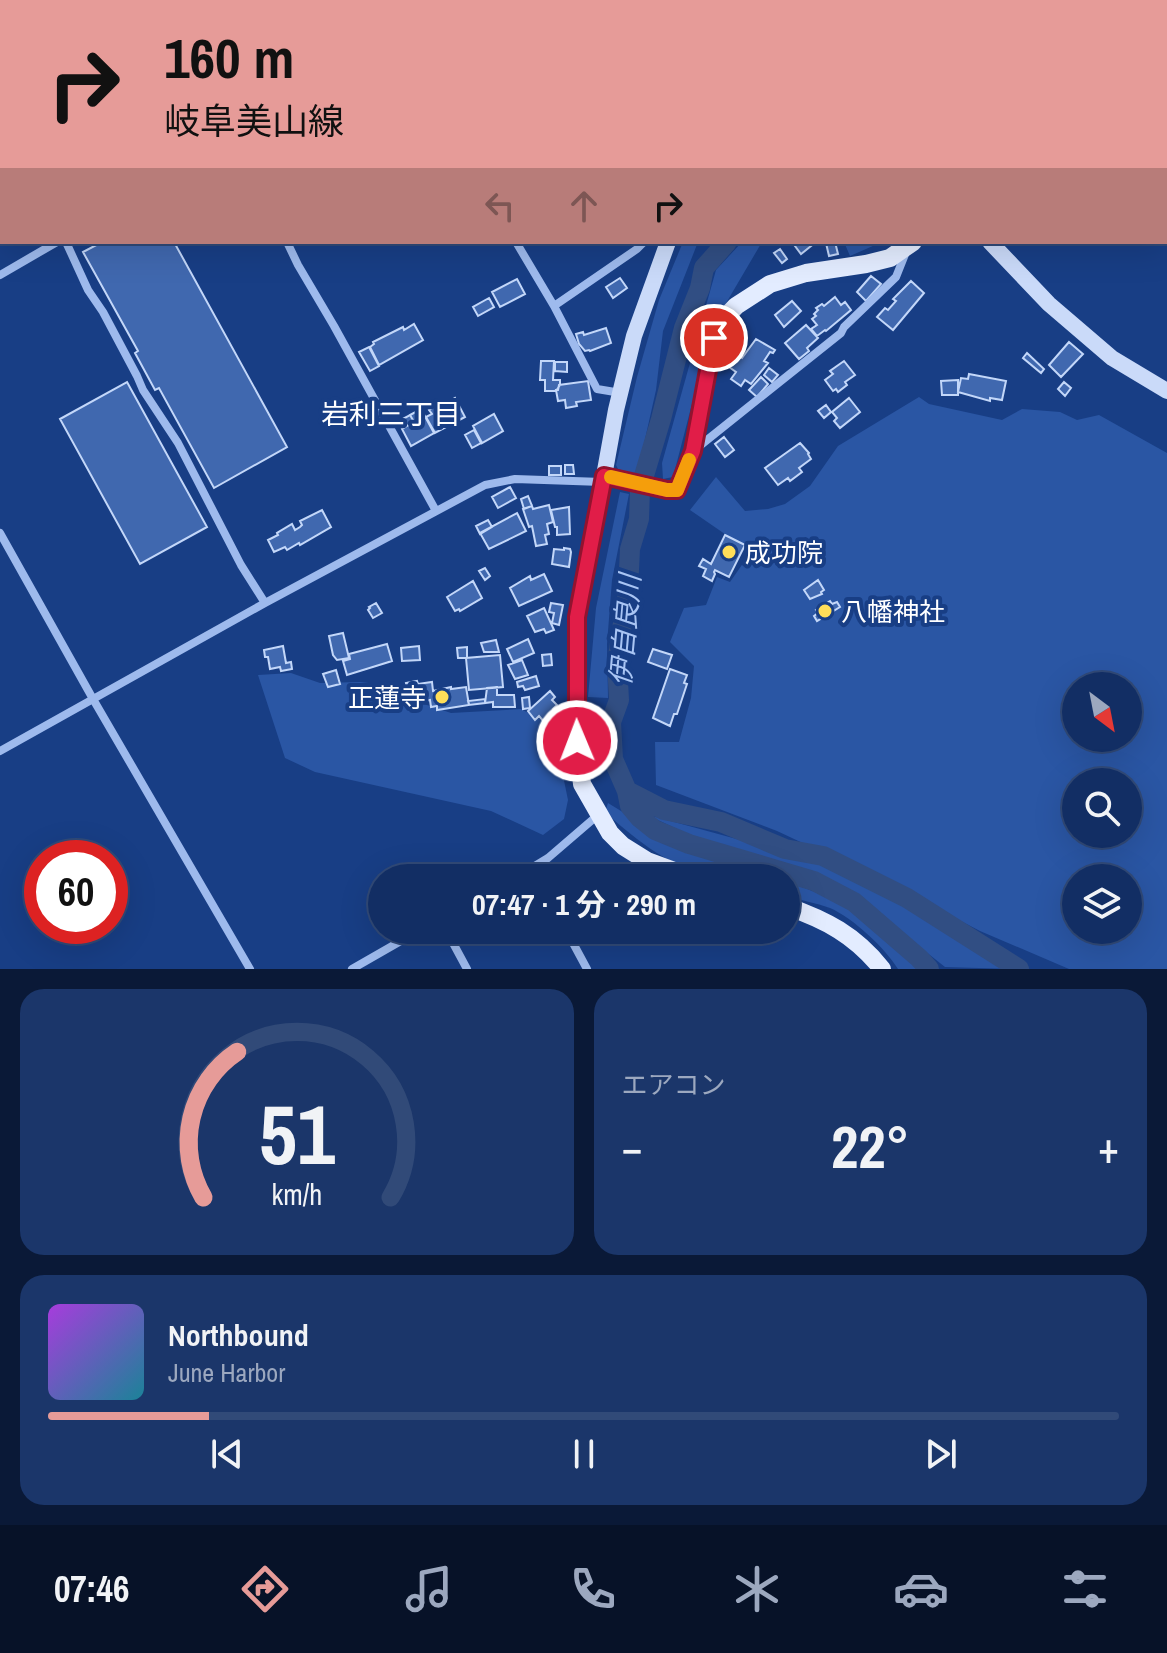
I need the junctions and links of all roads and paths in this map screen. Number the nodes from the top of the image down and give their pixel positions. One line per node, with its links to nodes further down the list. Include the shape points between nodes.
1 (54, 244): 10 (street)
2 (67, 244): 18 (street)
3 (288, 244): 16 (street)
4 (517, 244): 11 (street)
5 (642, 244): 11 (street)
6 (667, 244): 13 (street, via 634,336)
7 (911, 244): 14 (main road, via 890,258 770,284 736,306 714,338)
8 (912, 244): 14 (street, via 896,277 841,333)
9 (992, 244): 12 (street, via 1049,304 1112,358)
10 (0, 275)
11 (554, 306): 13 (street, via 597,389)
12 (1167, 391)
13 (621, 393): 15 (street)
14 (693, 451): 15 (main road, via 676,491)
15 (607, 478): 16 (street, via 515,479 485,485); 21 (main road, via 577,617 577,741 582,784)
16 (436, 511): 18 (street)
17 (0, 533): 19 (street)
18 (265, 603): 19 (street)
19 (93, 699): 20 (street); 28 (street)
20 (0, 751)
21 (598, 814): 22 (street); 23 (main road, via 623,846)
22 (537, 864)
23 (655, 864)
24 (800, 912): 32 (main road, via 851,937)
25 (396, 944): 29 (street)
26 (454, 944): 30 (street)
27 (574, 944): 31 (street)
28 (250, 969)
29 (352, 969)
30 (467, 969)
31 (587, 969)
32 (882, 969)

